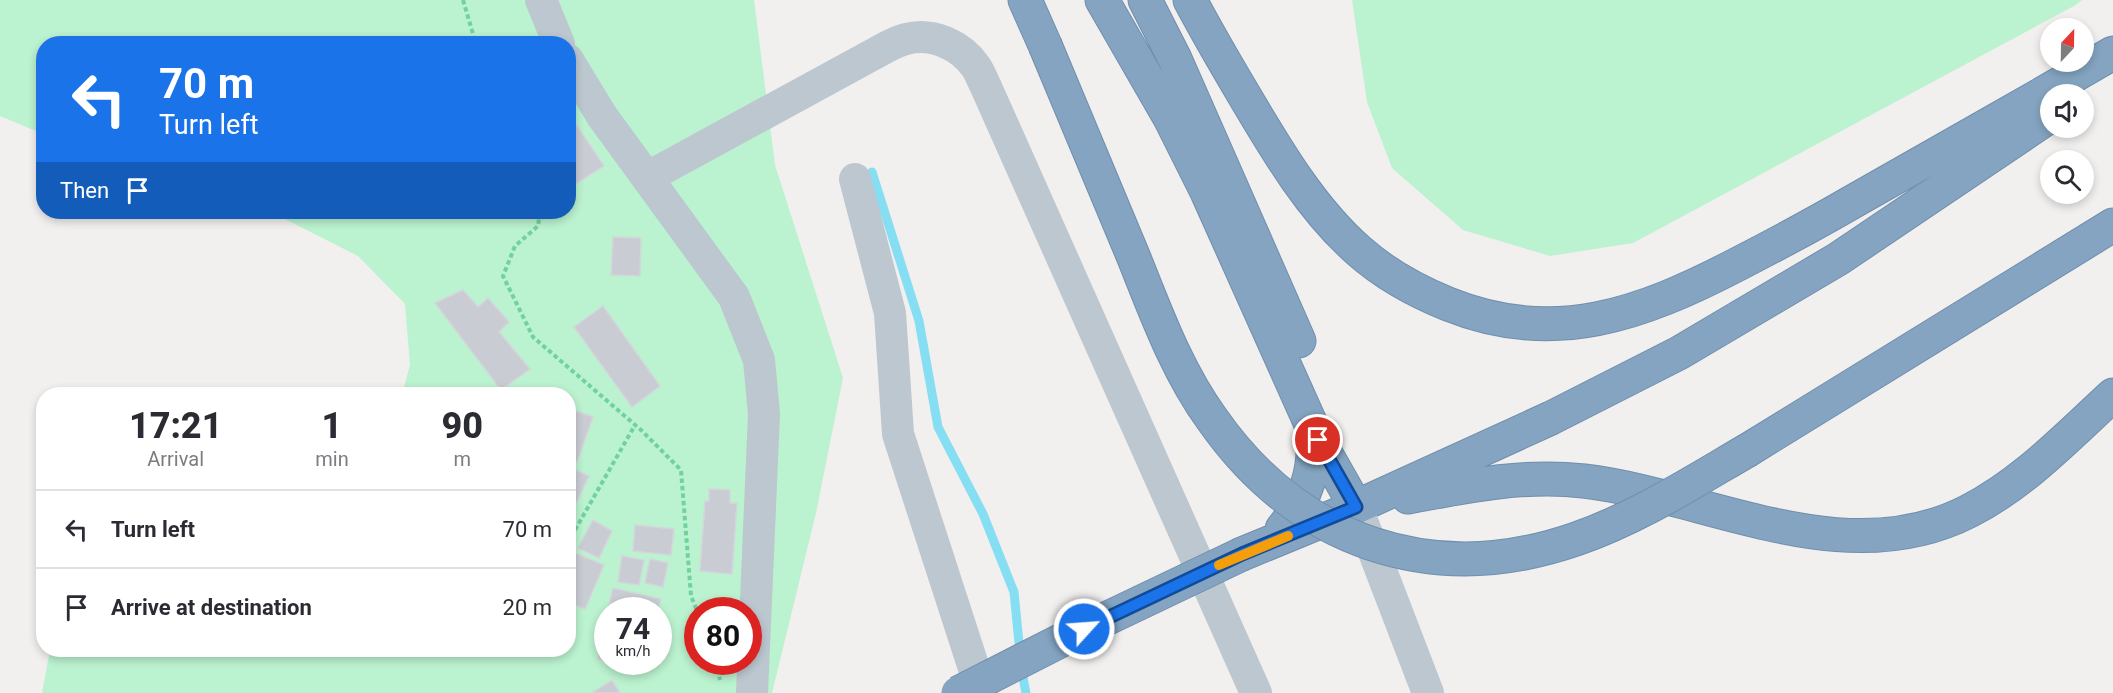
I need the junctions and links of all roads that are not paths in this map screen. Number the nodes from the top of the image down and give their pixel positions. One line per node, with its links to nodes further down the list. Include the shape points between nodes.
1 (541, 0): 6 (street)
2 (1025, 0): 14 (highway, bridge, via 1161,323 1210,417 1247,465 1286,500 1356,538 1407,554 1456,559 1505,557 1550,547 1604,528 1749,450)
3 (1102, 0): 16 (highway, via 1191,160)
4 (1145, 0): 17 (highway, via 1175,59 1340,435)
5 (1190, 0): 7 (highway, via 1287,163 1359,250 1428,296 1479,315 1527,323 1605,318 1699,285)
6 (556, 36)
7 (2113, 53)
8 (576, 73): 12 (street, via 602,116)
9 (2113, 73): 10 (highway)
10 (2094, 86)
11 (2040, 123): 17 (highway, via 1838,259 1679,352 1551,418)
12 (648, 177): 19 (street, via 734,297 759,360 764,414); 22 (street, via 905,39 935,39 964,54 986,87)
13 (855, 179): 21 (street, via 890,313 898,434)
14 (2113, 225)
15 (2113, 395): 17 (highway, via 2050,453 1994,496 1968,512 1910,532 1879,536 1815,532 1616,486 1549,478 1471,485)
16 (1311, 424): 17 (highway); 18 (highway, via 1314,447 1309,484 1280,531)
17 (1356, 507): 18 (highway); 23 (street)
18 (1252, 550): 20 (highway, bridge)
19 (752, 693)
20 (958, 693)
21 (982, 693)
22 (1256, 693)
23 (1428, 693)

